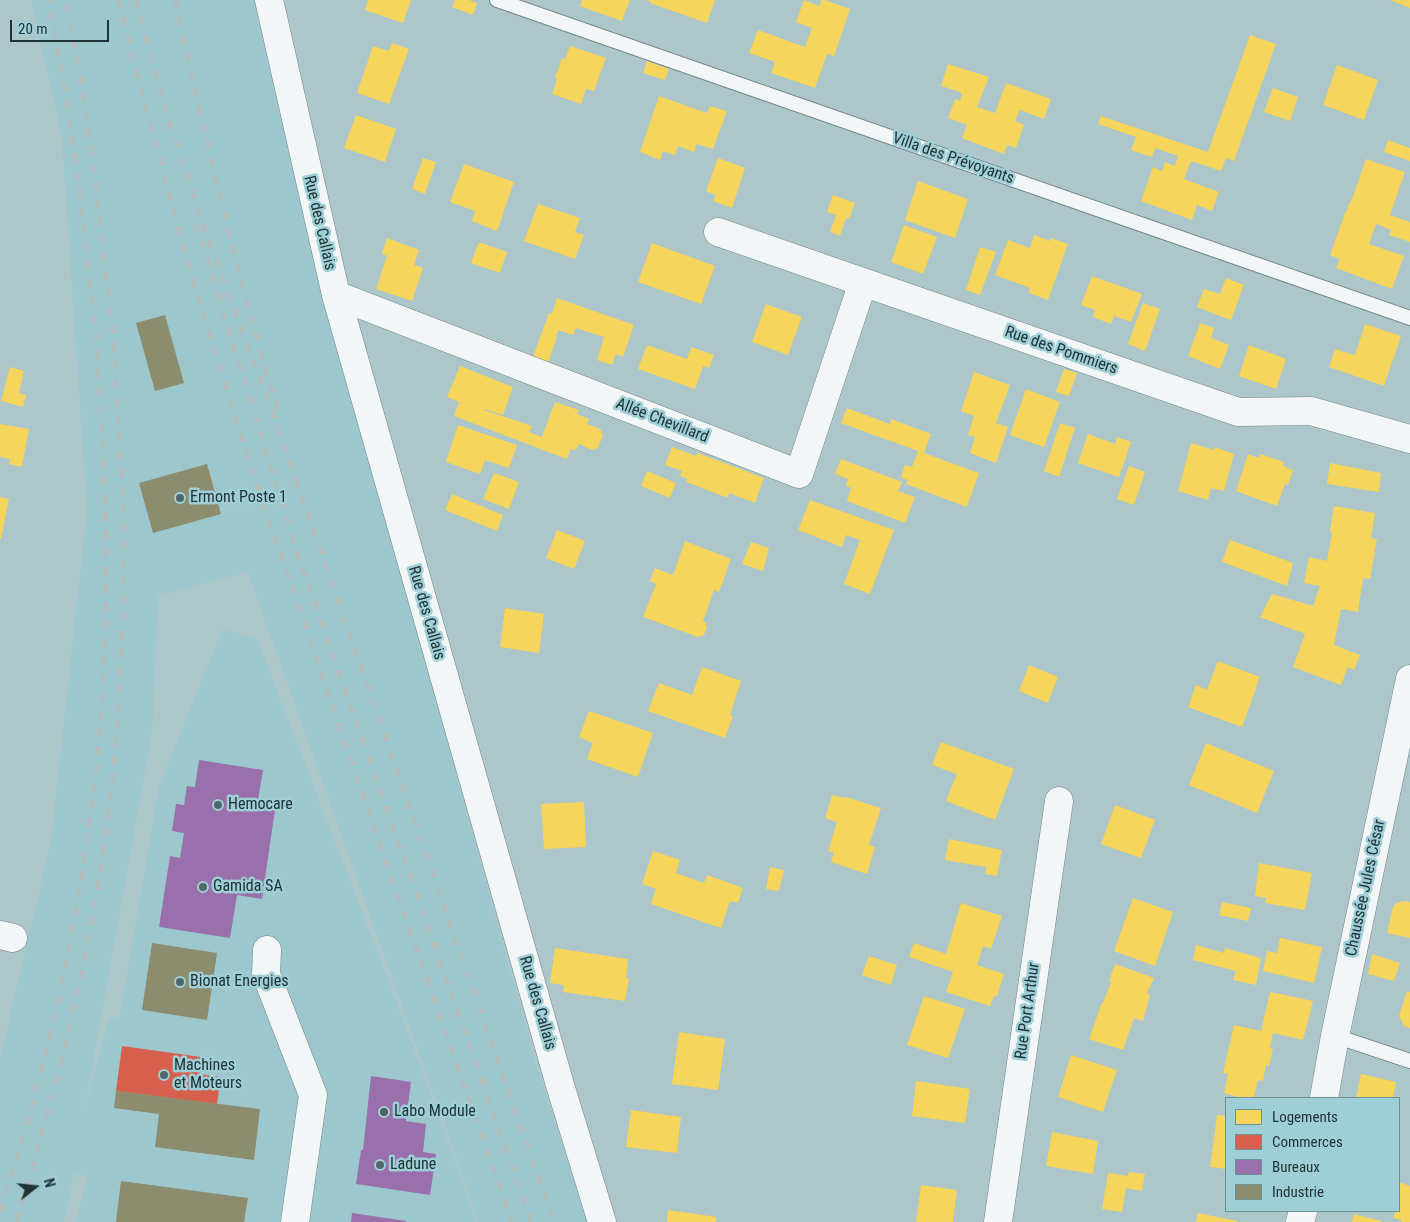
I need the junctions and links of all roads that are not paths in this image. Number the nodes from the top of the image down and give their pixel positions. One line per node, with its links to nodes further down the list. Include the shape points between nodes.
1 (269, 0): 5 (street, Rue des Callais)
2 (496, 0): 6 (lane, Villa des Prévoyants)
3 (718, 232): 4 (street, Rue des Pommiers)
4 (863, 282): 5 (street, Allée Chevillard, via 798,474); 7 (street, Rue des Pommiers, via 1238,412 1311,411)
5 (336, 295): 15 (street, Rue des Callais, via 560,1085)
6 (1410, 318)
7 (1410, 439)
8 (1410, 679): 11 (street, Chaussée Jules César)
9 (1059, 801): 16 (street, Rue Port Arthur)
10 (267, 950): 14 (street, via 266,974 313,1095)
11 (1335, 1036): 12 (lane); 13 (street, Chaussée Jules César)
12 (1410, 1061)
13 (1324, 1097)
14 (295, 1222)
15 (602, 1222)
16 (998, 1222)

